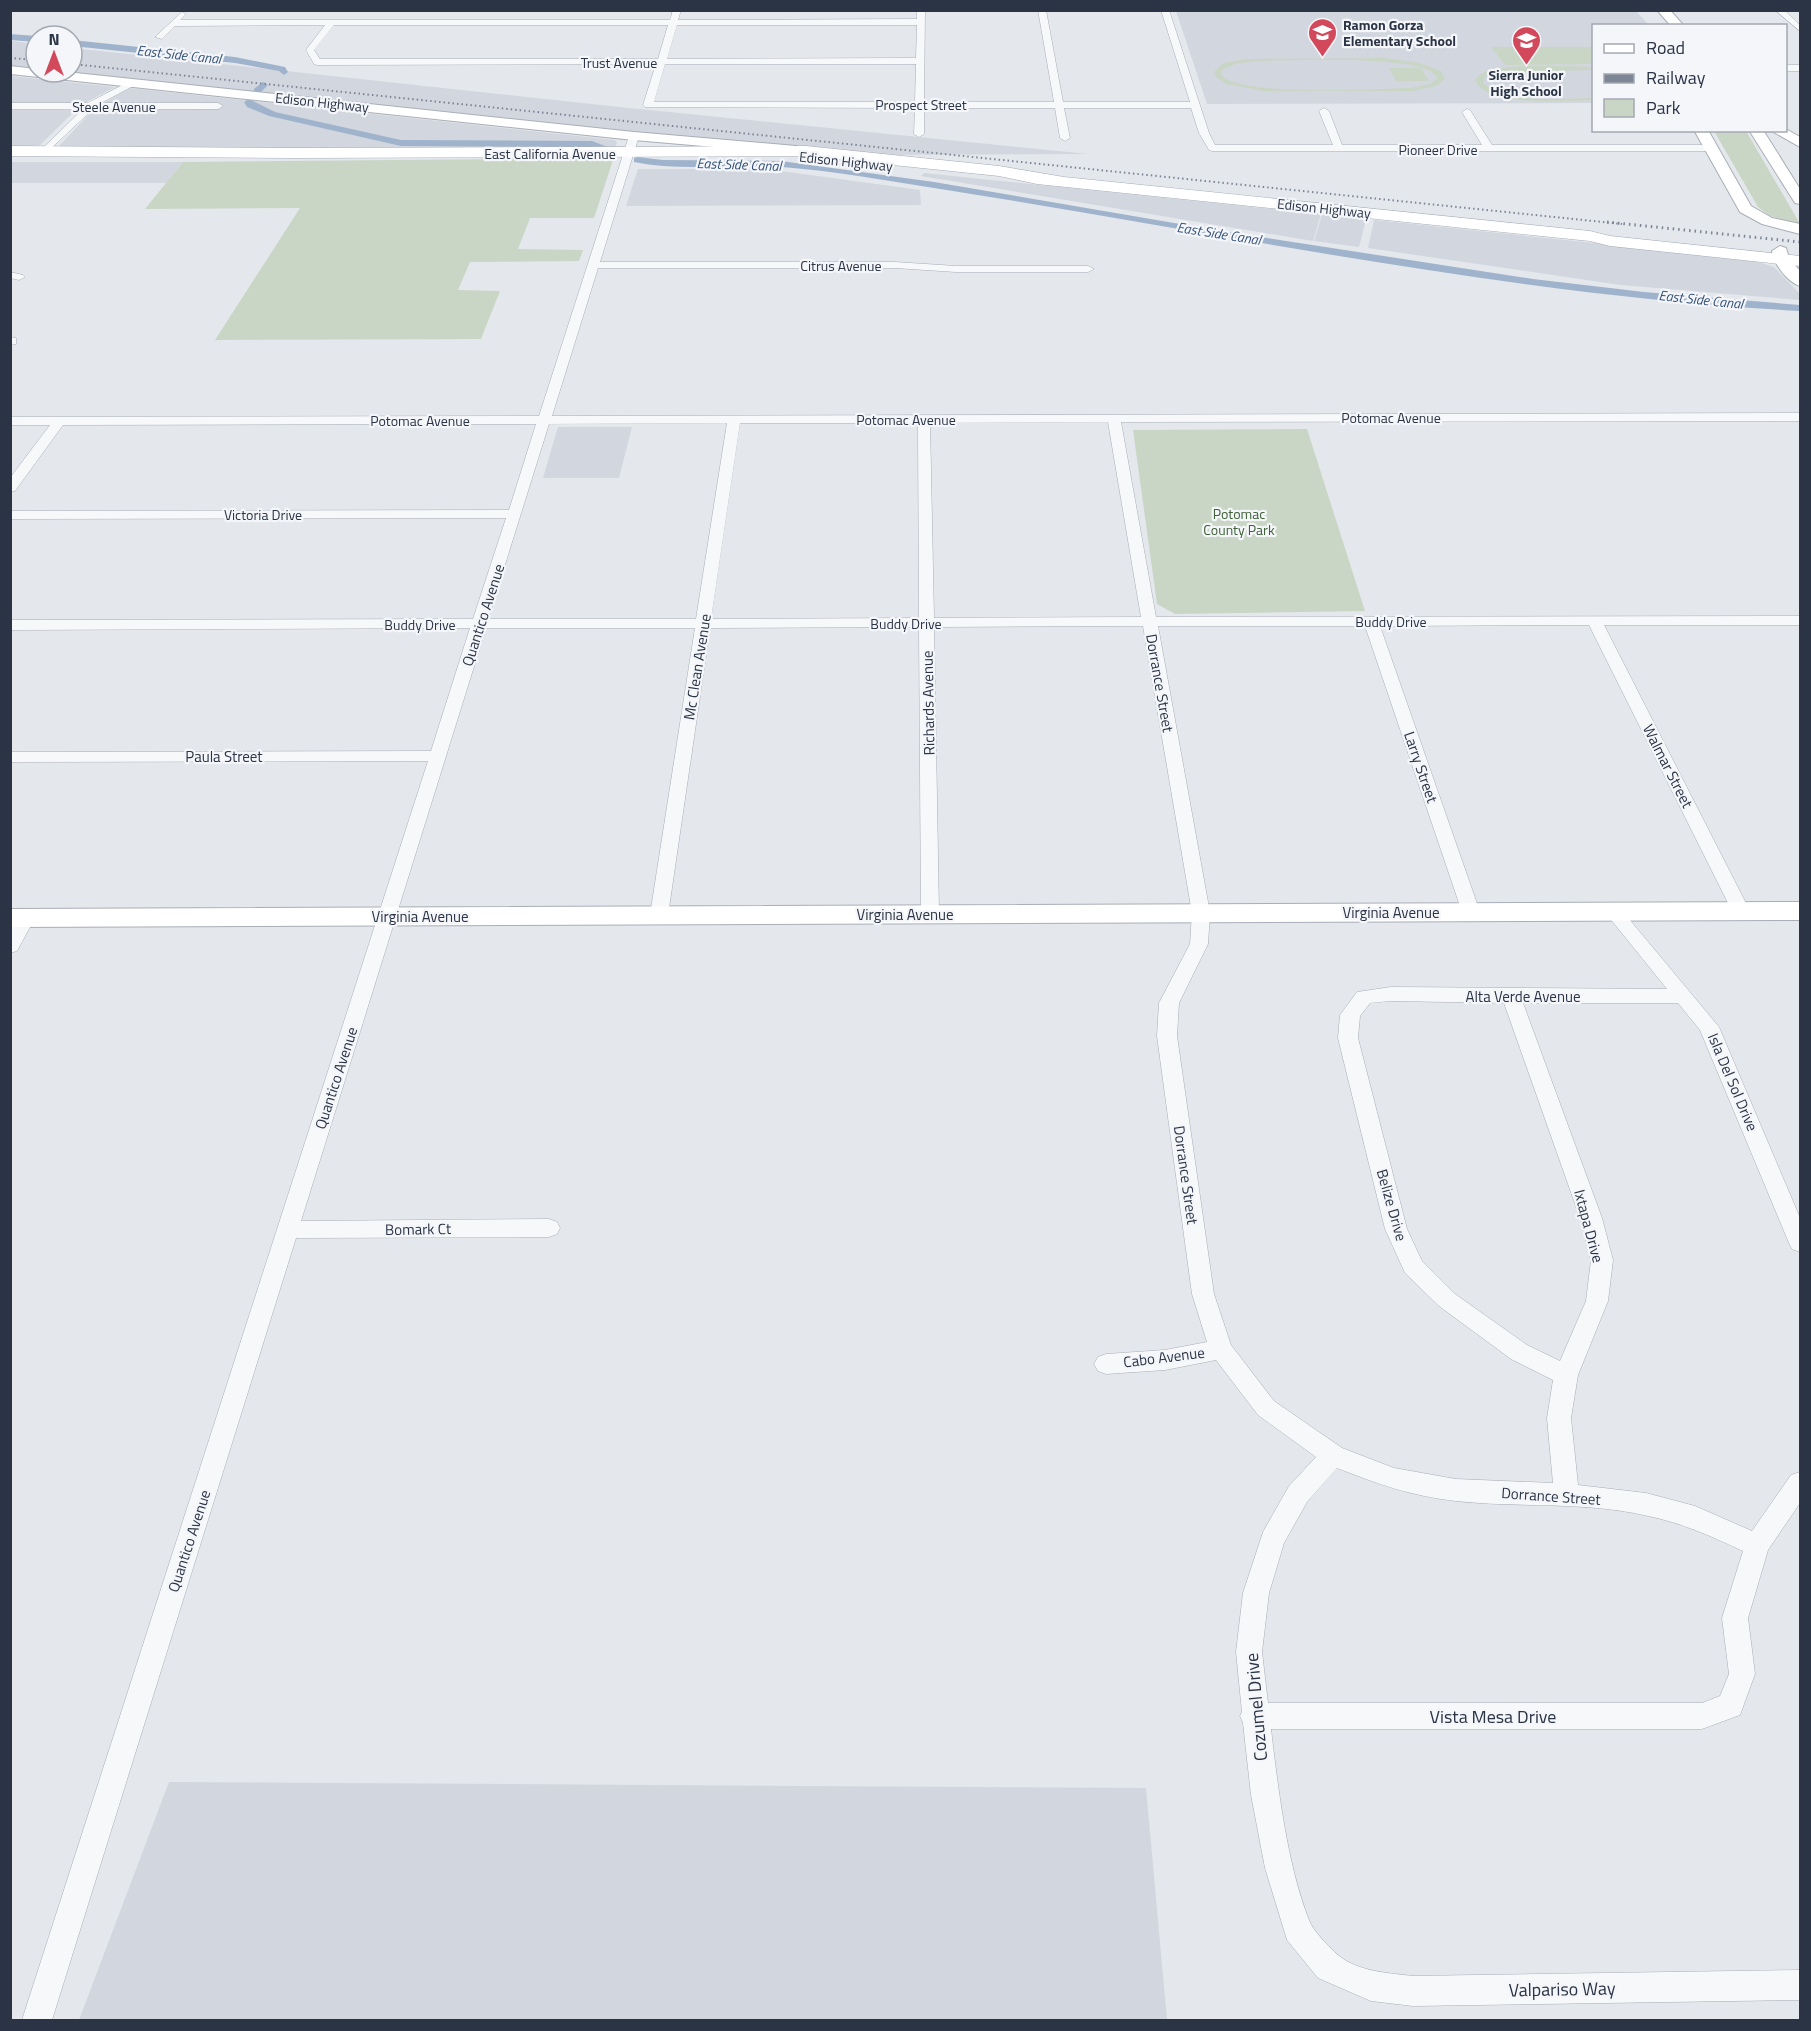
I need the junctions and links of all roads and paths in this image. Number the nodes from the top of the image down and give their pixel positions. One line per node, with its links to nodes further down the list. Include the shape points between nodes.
1 (185, 10): 11 (street)
2 (677, 10): 9 (street)
3 (921, 10): 10 (street)
4 (1042, 10): 22 (street)
5 (1165, 10): 23 (street)
6 (1649, 10): 13 (main road)
7 (1663, 10): 14 (main road)
8 (1779, 10): 15 (street)
9 (673, 22): 10 (street); 12 (street); 18 (street)
10 (921, 22): 17 (street)
11 (173, 23): 12 (street); 16 (street)
12 (331, 23): 18 (street, Trust Avenue, via 310,50 317,62)
13 (1662, 24)
14 (1676, 24)
15 (1800, 29)
16 (159, 37)
17 (921, 61): 18 (street, Trust Avenue); 21 (street)
18 (661, 62): 21 (street, Prospect Street, via 648,105)
19 (10, 70): 20 (main road, Edison Highway)
20 (132, 83): 25 (street); 35 (main road, Edison Highway)
21 (921, 104): 22 (street, Prospect Street); 33 (street)
22 (1059, 105): 23 (street, Prospect Street); 34 (street)
23 (1195, 105): 38 (street, Pioneer Drive, via 1212,148)
24 (10, 106): 25 (street, Steele Avenue)
25 (91, 106): 26 (street, Steele Avenue); 39 (street)
26 (218, 106)
27 (1324, 111): 38 (street)
28 (1467, 112): 36 (street)
29 (1702, 132): 37 (main road)
30 (1757, 132): 47 (main road)
31 (1777, 132): 45 (main road)
32 (1778, 132): 41 (main road)
33 (919, 134)
34 (1065, 138)
35 (632, 144): 40 (main road, Edison Highway); 42 (main road, East California Avenue); 43 (main road, East California Avenue); 52 (street, Quantico Avenue)
36 (1489, 148): 37 (street, Pioneer Drive, via 1634,144); 38 (street, Pioneer Drive)
37 (1711, 148): 48 (main road, via 1745,209 1767,221)
38 (1340, 149)
39 (45, 151): 42 (main road, East California Avenue); 44 (main road, East California Avenue)
40 (806, 151): 43 (main road, East California Avenue); 46 (main road, Edison Highway)
41 (1799, 151)
42 (294, 153): 44 (main road, East California Avenue, via 183,158)
43 (774, 153): 46 (main road, Edison Highway)
44 (10, 155)
45 (1800, 176)
46 (1058, 180): 50 (main road, Edison Highway, via 1610,241)
47 (1800, 200)
48 (1800, 229)
49 (1800, 253): 50 (main road, Edison Highway)
50 (1780, 255): 51 (main road, Edison Highway); 54 (main road)
51 (1800, 261)
52 (594, 266): 53 (street, Citrus Avenue); 58 (street, Quantico Avenue)
53 (1088, 269)
54 (1800, 281)
55 (1800, 417): 57 (street, Potomac Avenue)
56 (924, 419): 57 (street, Potomac Avenue); 59 (street, Potomac Avenue); 69 (street, Richards Avenue)
57 (1114, 419): 68 (street, Dorrance Street)
58 (545, 420): 59 (street, Potomac Avenue); 61 (street, Potomac Avenue); 63 (street, Quantico Avenue)
59 (734, 420): 71 (street, Mc Clean Avenue)
60 (10, 421): 61 (street, Potomac Avenue)
61 (59, 421): 62 (street)
62 (10, 488)
63 (515, 514): 64 (street, Victoria Drive); 70 (street, Quantico Avenue)
64 (10, 515)
65 (1800, 620): 67 (street, Buddy Drive)
66 (1371, 621): 67 (street, Buddy Drive); 68 (street, Buddy Drive); 78 (street, Larry Street)
67 (1594, 621): 76 (street, Walmar Street)
68 (1149, 622): 69 (street, Buddy Drive); 79 (street, Dorrance Street)
69 (927, 623): 71 (street, Buddy Drive); 80 (street, Richards Avenue)
70 (480, 624): 71 (street, Buddy Drive); 72 (street, Buddy Drive); 73 (street, Quantico Avenue)
71 (703, 624): 81 (street, Mc Clean Avenue)
72 (10, 625)
73 (438, 756): 74 (street, Paula Street); 82 (street, Quantico Avenue)
74 (10, 757)
75 (1613, 911): 76 (main road, Virginia Avenue); 78 (main road, Virginia Avenue); 86 (street, Isla Del Sol Drive)
76 (1741, 911): 77 (main road, Virginia Avenue)
77 (1800, 911)
78 (1471, 912): 79 (main road, Virginia Avenue)
79 (1201, 913): 80 (main road, Virginia Avenue); 91 (street, Dorrance Street, via 1199,944 1169,1003 1167,1036 1203,1294)
80 (930, 914): 81 (main road, Virginia Avenue)
81 (659, 915): 82 (main road, Virginia Avenue)
82 (387, 916): 83 (main road, Virginia Avenue); 89 (street, Quantico Avenue)
83 (18, 918): 84 (street)
84 (10, 947)
85 (1511, 996): 86 (street, Alta Verde Avenue); 87 (street, Alta Verde Avenue); 93 (street, Ixtapa Drive, via 1591,1218 1602,1260 1598,1301)
86 (1683, 996): 90 (street, Isla Del Sol Drive, via 1709,1027)
87 (1364, 997): 93 (street, Belize Drive, via 1350,1015 1348,1038 1396,1229 1413,1266 1474,1320 1519,1352)
88 (549, 1228): 89 (street, Bomark Ct)
89 (288, 1230): 101 (street, Quantico Avenue)
90 (1800, 1243)
91 (1221, 1349): 92 (street, Cabo Avenue, via 1165,1360); 94 (street, Dorrance Street, via 1266,1407)
92 (1106, 1364)
93 (1566, 1375): 96 (street, Ixtapa Drive, via 1559,1418)
94 (1333, 1455): 96 (street, Dorrance Street, via 1393,1479 1456,1490); 98 (street, Cozumel Drive, via 1298,1494 1272,1540 1256,1593 1249,1652)
95 (1800, 1483): 97 (street)
96 (1567, 1495): 97 (street, Dorrance Street, via 1646,1504 1695,1517)
97 (1757, 1545): 98 (street, Vista Mesa Drive, via 1735,1618 1742,1674 1730,1706 1702,1716)
98 (1254, 1716): 99 (street, Cozumel Drive, via 1265,1795 1297,1930)
99 (1329, 1967): 100 (street, Valpariso Way, via 1371,1986 1413,1991)
100 (1800, 1985)
101 (37, 2020)

